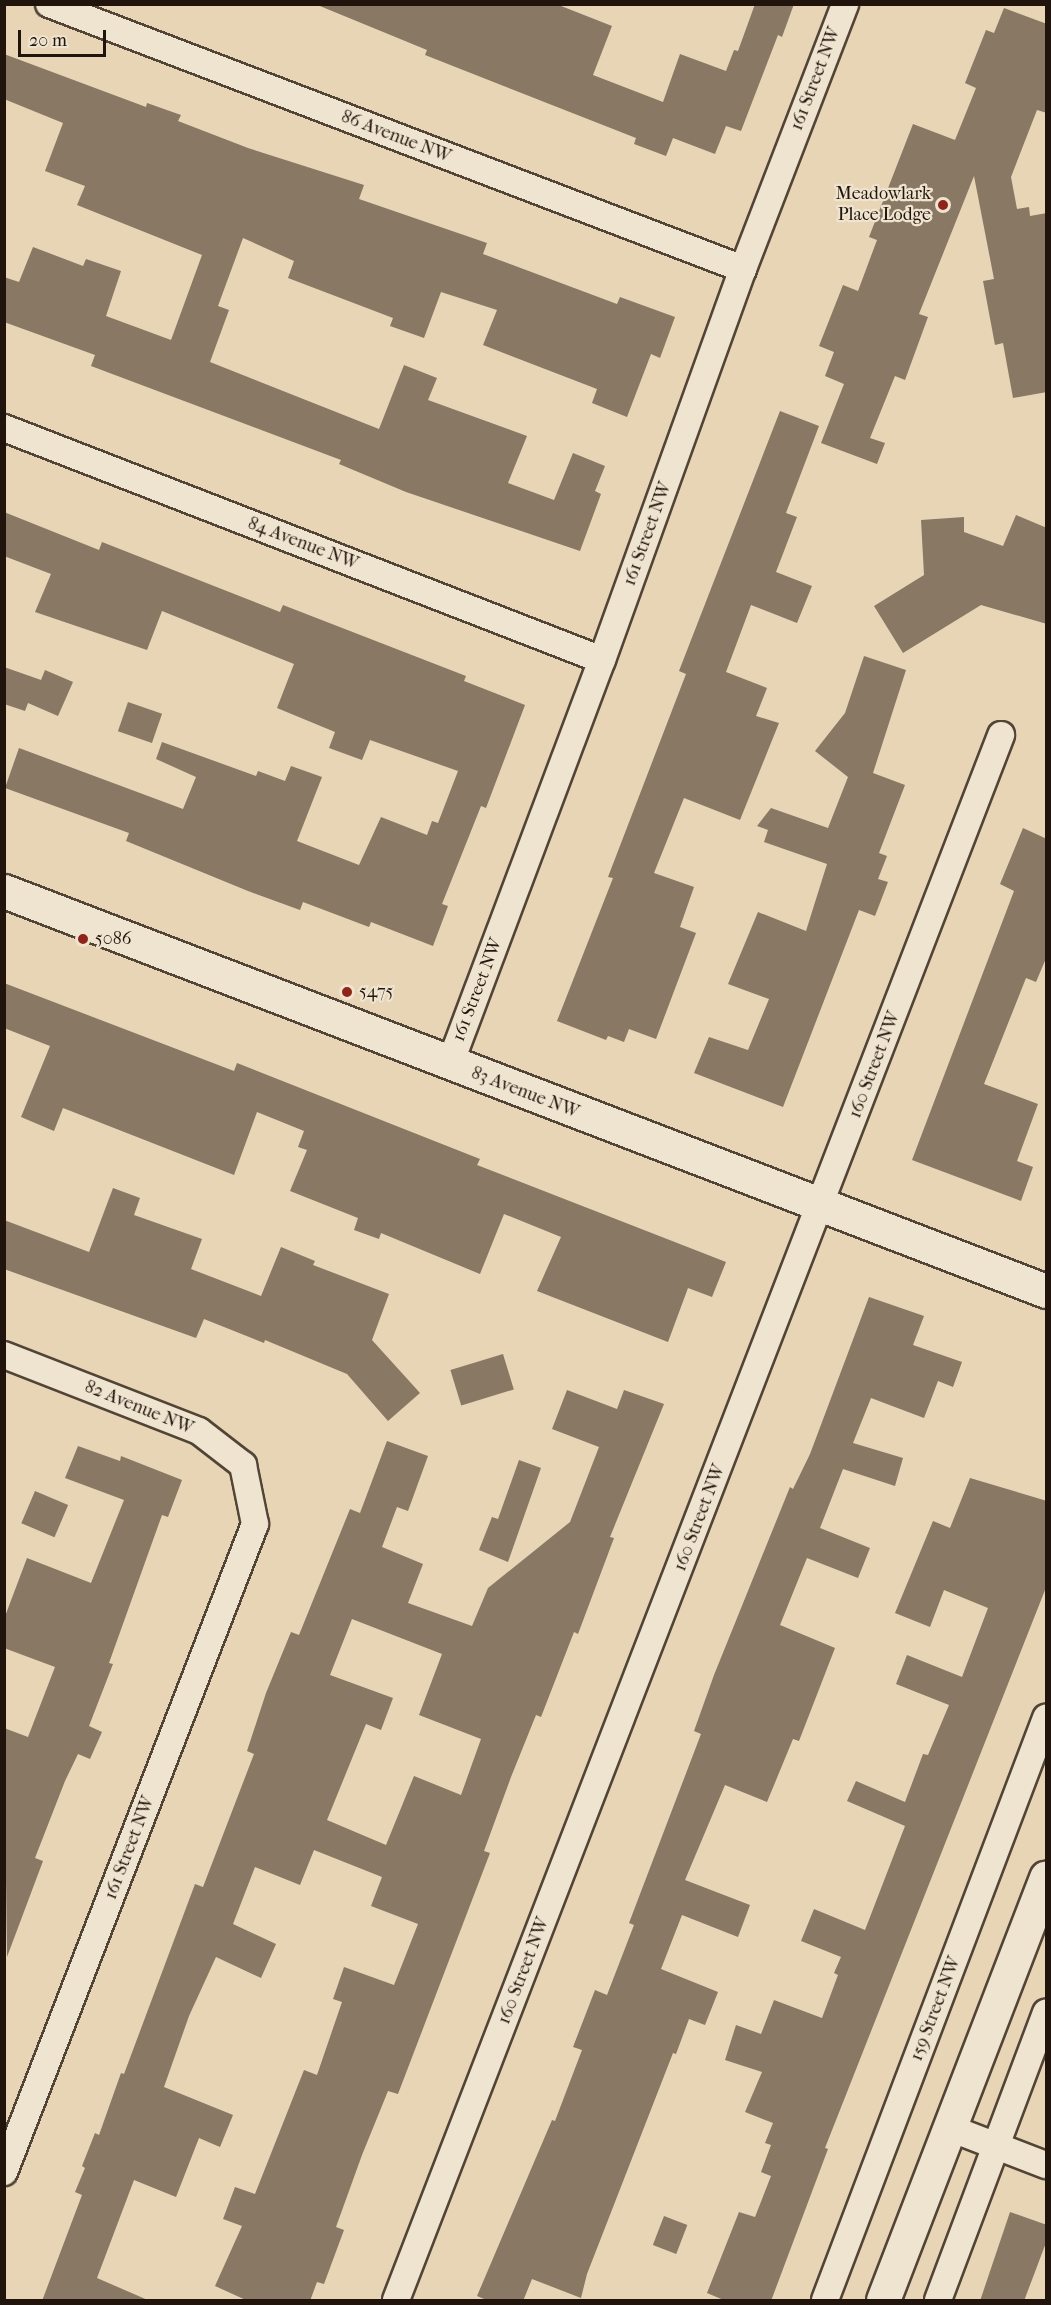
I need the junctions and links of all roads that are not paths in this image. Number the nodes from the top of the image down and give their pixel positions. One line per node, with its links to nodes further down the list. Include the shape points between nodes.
1 (49, 4): 3 (street, 86 Avenue NW)
2 (845, 4): 3 (street, 161 Street NW)
3 (743, 269): 5 (street, 161 Street NW)
4 (4, 428): 5 (street, 84 Avenue NW)
5 (602, 660): 8 (street, 161 Street NW)
6 (1001, 735): 9 (street, 160 Street NW)
7 (4, 891): 8 (street, 83 Avenue NW)
8 (450, 1064): 9 (street, 83 Avenue NW)
9 (821, 1206): 10 (street, 83 Avenue NW); 20 (street, 160 Street NW)
10 (1047, 1291)
11 (4, 1355): 12 (street, 82 Avenue NW, via 199,1431 243,1465)
12 (255, 1524): 19 (street, 161 Street NW)
13 (1047, 1718): 21 (street, 159 Street NW)
14 (1047, 1877): 16 (street)
15 (1047, 2013): 17 (street)
16 (950, 2128): 17 (street); 22 (street)
17 (997, 2146): 18 (street); 23 (street)
18 (1047, 2165)
19 (4, 2172)
20 (396, 2301)
21 (825, 2301)
22 (883, 2301)
23 (938, 2301)

